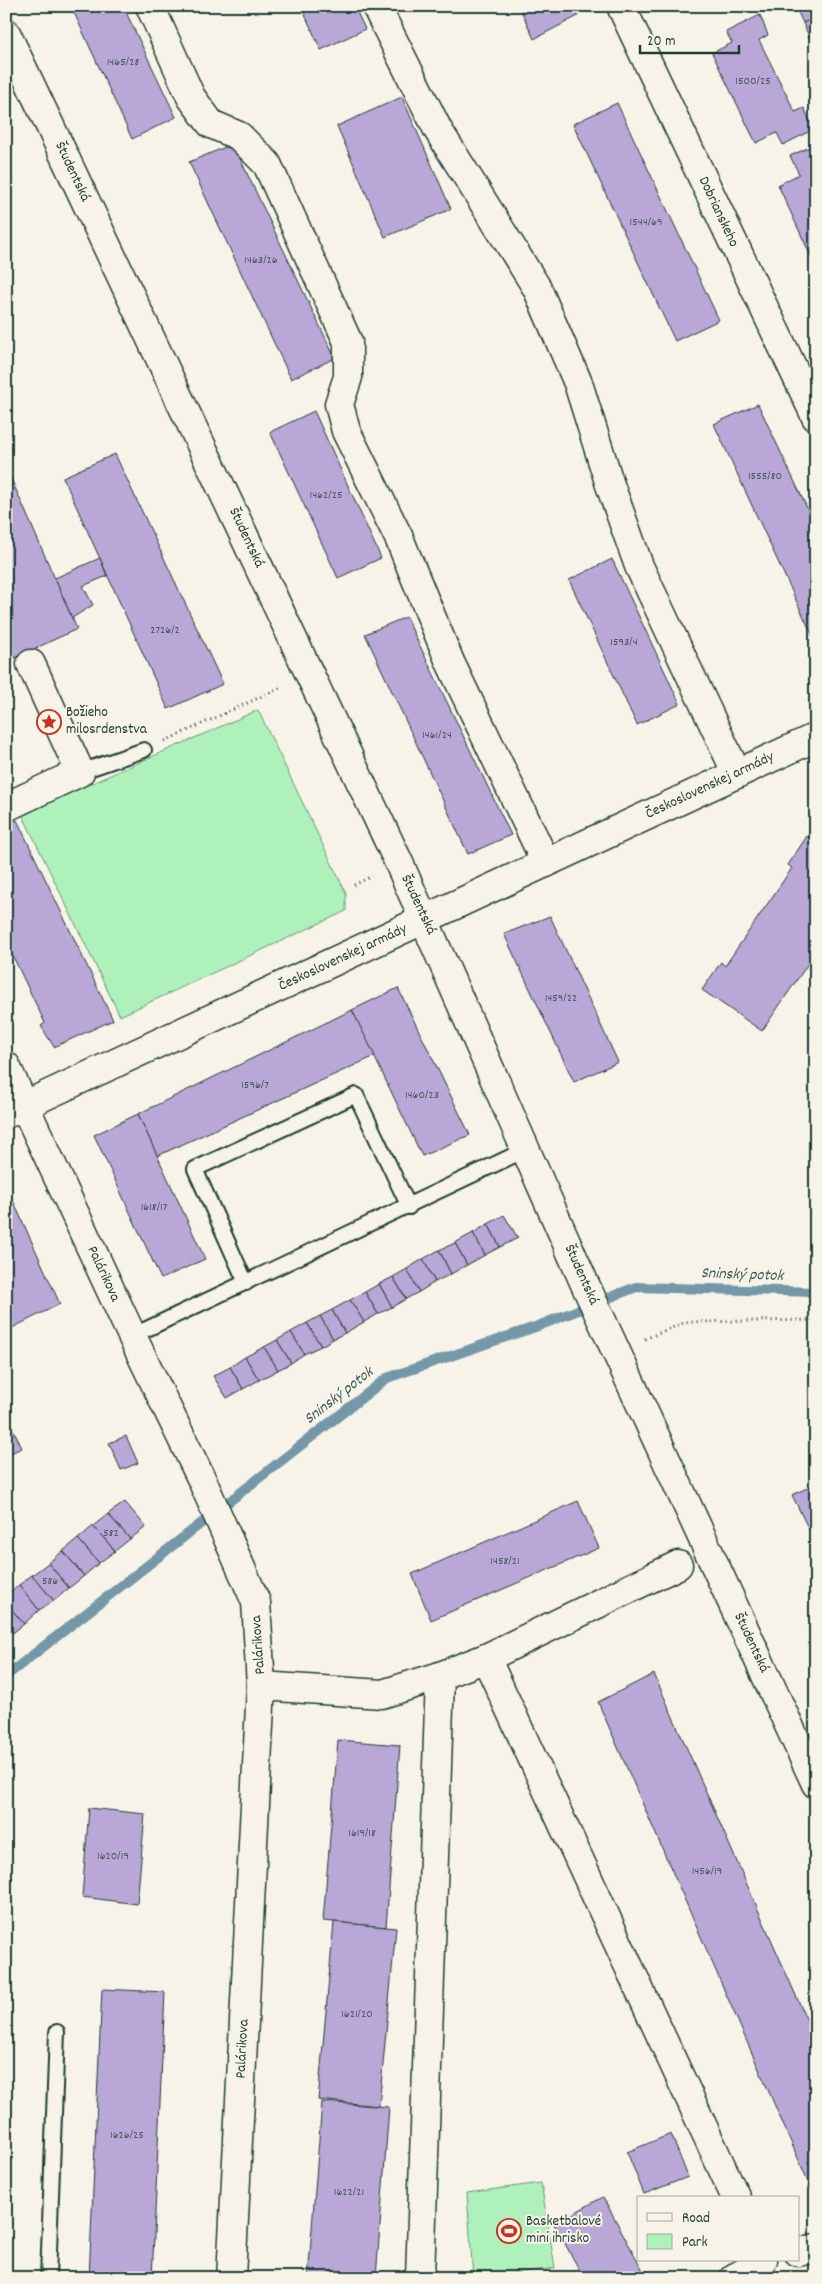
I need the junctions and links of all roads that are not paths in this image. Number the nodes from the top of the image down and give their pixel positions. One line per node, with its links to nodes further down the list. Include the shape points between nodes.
1 (150, 6): 12 (street, via 192,97 211,124 239,136 267,164 348,342 348,377 338,404 346,431 399,538 454,671)
2 (376, 6): 10 (street, via 438,130 537,288 578,383 639,566)
3 (621, 6): 5 (street, Dobrianskeho)
4 (6, 33): 13 (street, Študentská)
5 (816, 417)
6 (31, 664): 9 (street)
7 (816, 737): 10 (street, Československej armády)
8 (144, 750): 9 (lane)
9 (80, 772): 11 (street)
10 (737, 774): 12 (street, Československej armády)
11 (6, 807)
12 (546, 863): 13 (street, Československej armády)
13 (425, 920): 15 (street, Československej armády); 16 (street, Študentská)
14 (6, 1066): 15 (street, Palárikova)
15 (16, 1110): 19 (street, Palárikova)
16 (525, 1150): 17 (lane); 24 (street, Študentská)
17 (409, 1207): 18 (lane); 18 (lane, via 356,1095 195,1169)
18 (246, 1283): 19 (lane)
19 (132, 1336): 23 (street, Palárikova, via 202,1480 256,1602)
20 (678, 1565): 21 (street)
21 (486, 1658): 22 (street); 26 (street)
22 (440, 1676): 23 (street, via 382,1694); 32 (street)
23 (261, 1686): 31 (street, Palárikova)
24 (816, 1784)
25 (57, 2032): 30 (lane)
26 (735, 2196)
27 (816, 2248): 28 (street)
28 (800, 2252)
29 (760, 2262): 33 (street)
30 (48, 2278)
31 (231, 2278)
32 (420, 2278)
33 (734, 2278)

